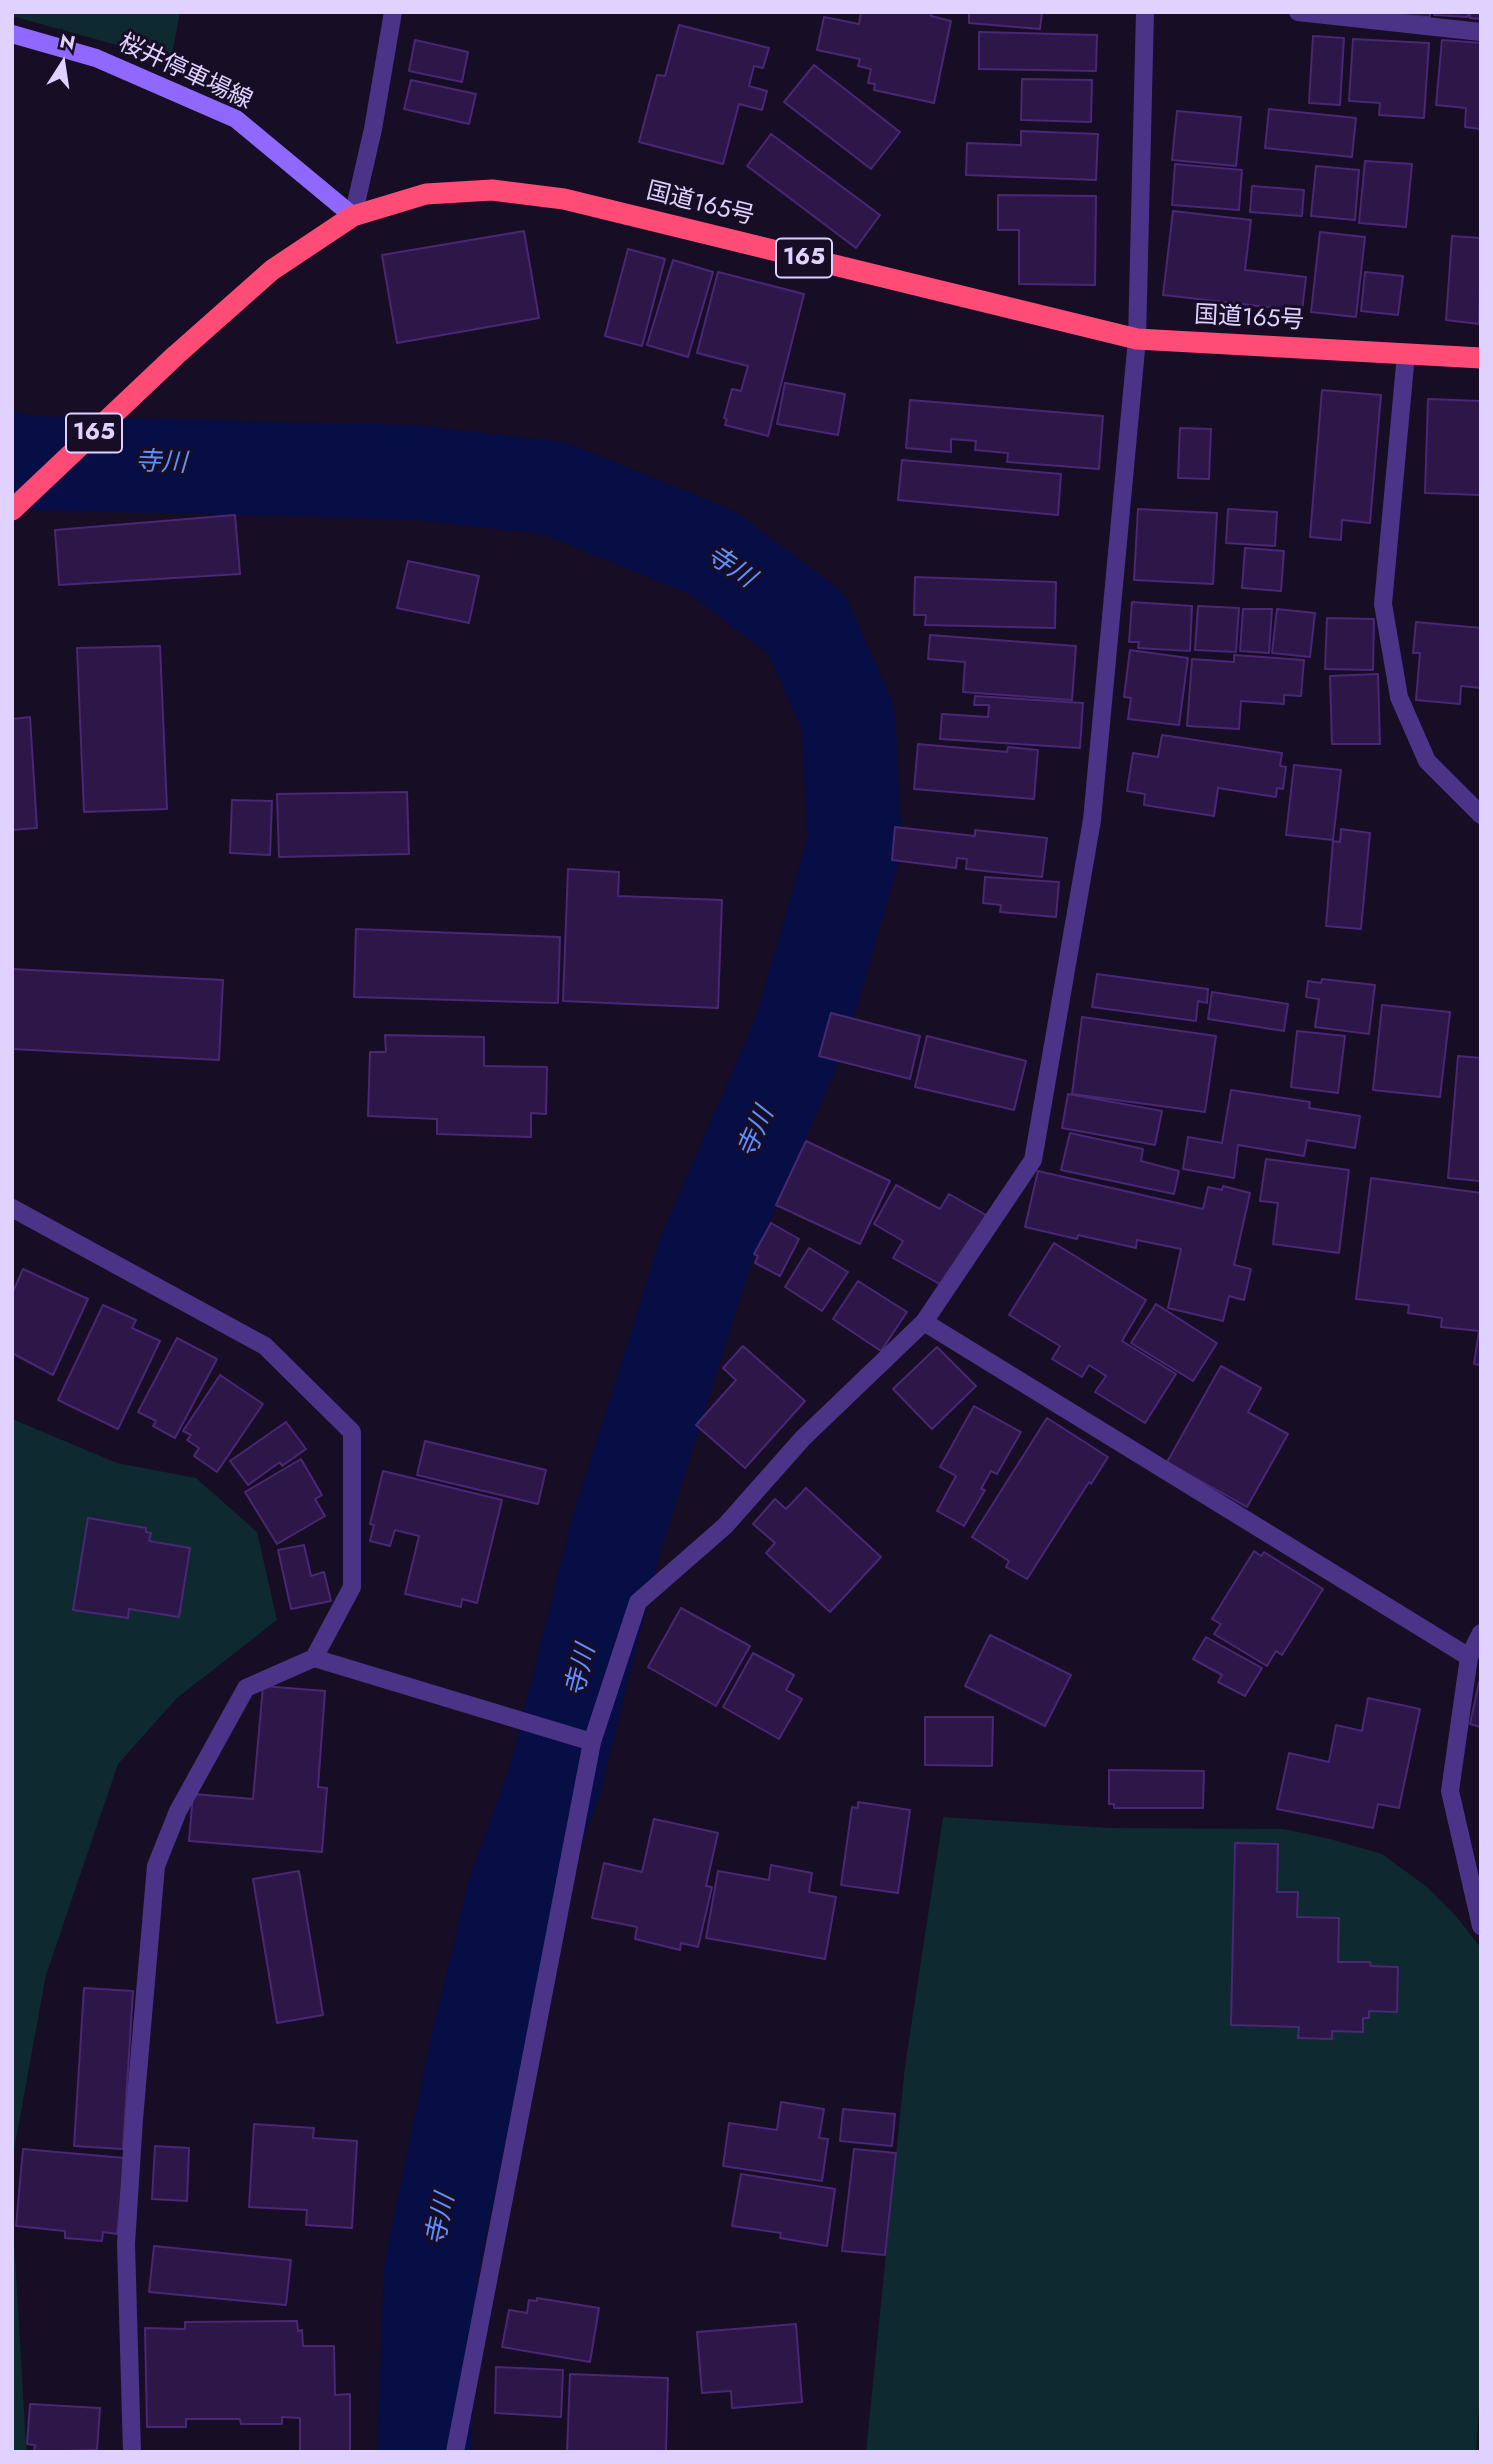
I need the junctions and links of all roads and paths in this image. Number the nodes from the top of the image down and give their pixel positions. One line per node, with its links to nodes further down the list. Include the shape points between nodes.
1 (393, 12): 6 (street)
2 (1144, 12): 7 (street)
3 (1298, 12): 4 (street)
4 (1481, 32)
5 (12, 34): 6 (main road, 桜井停車場線, via 96,58 236,119)
6 (353, 216): 7 (highway, 国道165号 / 165, via 426,194 492,190 564,199); 10 (highway, 国道165号 / 165, via 272,270)
7 (1137, 339): 8 (highway, 国道165号 / 165); 13 (street, via 1092,820 1032,1160)
8 (1406, 354): 9 (highway, 国道165号 / 165); 11 (street, via 1383,604 1399,696 1427,761)
9 (1481, 358)
10 (12, 510)
11 (1481, 814)
12 (12, 1208): 16 (street, via 265,1346 352,1432 352,1587)
13 (924, 1322): 15 (street); 17 (street, via 803,1438 725,1526 638,1602)
14 (1481, 1633): 15 (street)
15 (1469, 1657): 18 (street, via 1450,1791)
16 (314, 1658): 17 (street); 19 (street, via 246,1688 178,1811 156,1866 126,2245)
17 (590, 1741): 20 (street)
18 (1481, 1926)
19 (132, 2452)
20 (455, 2452)

